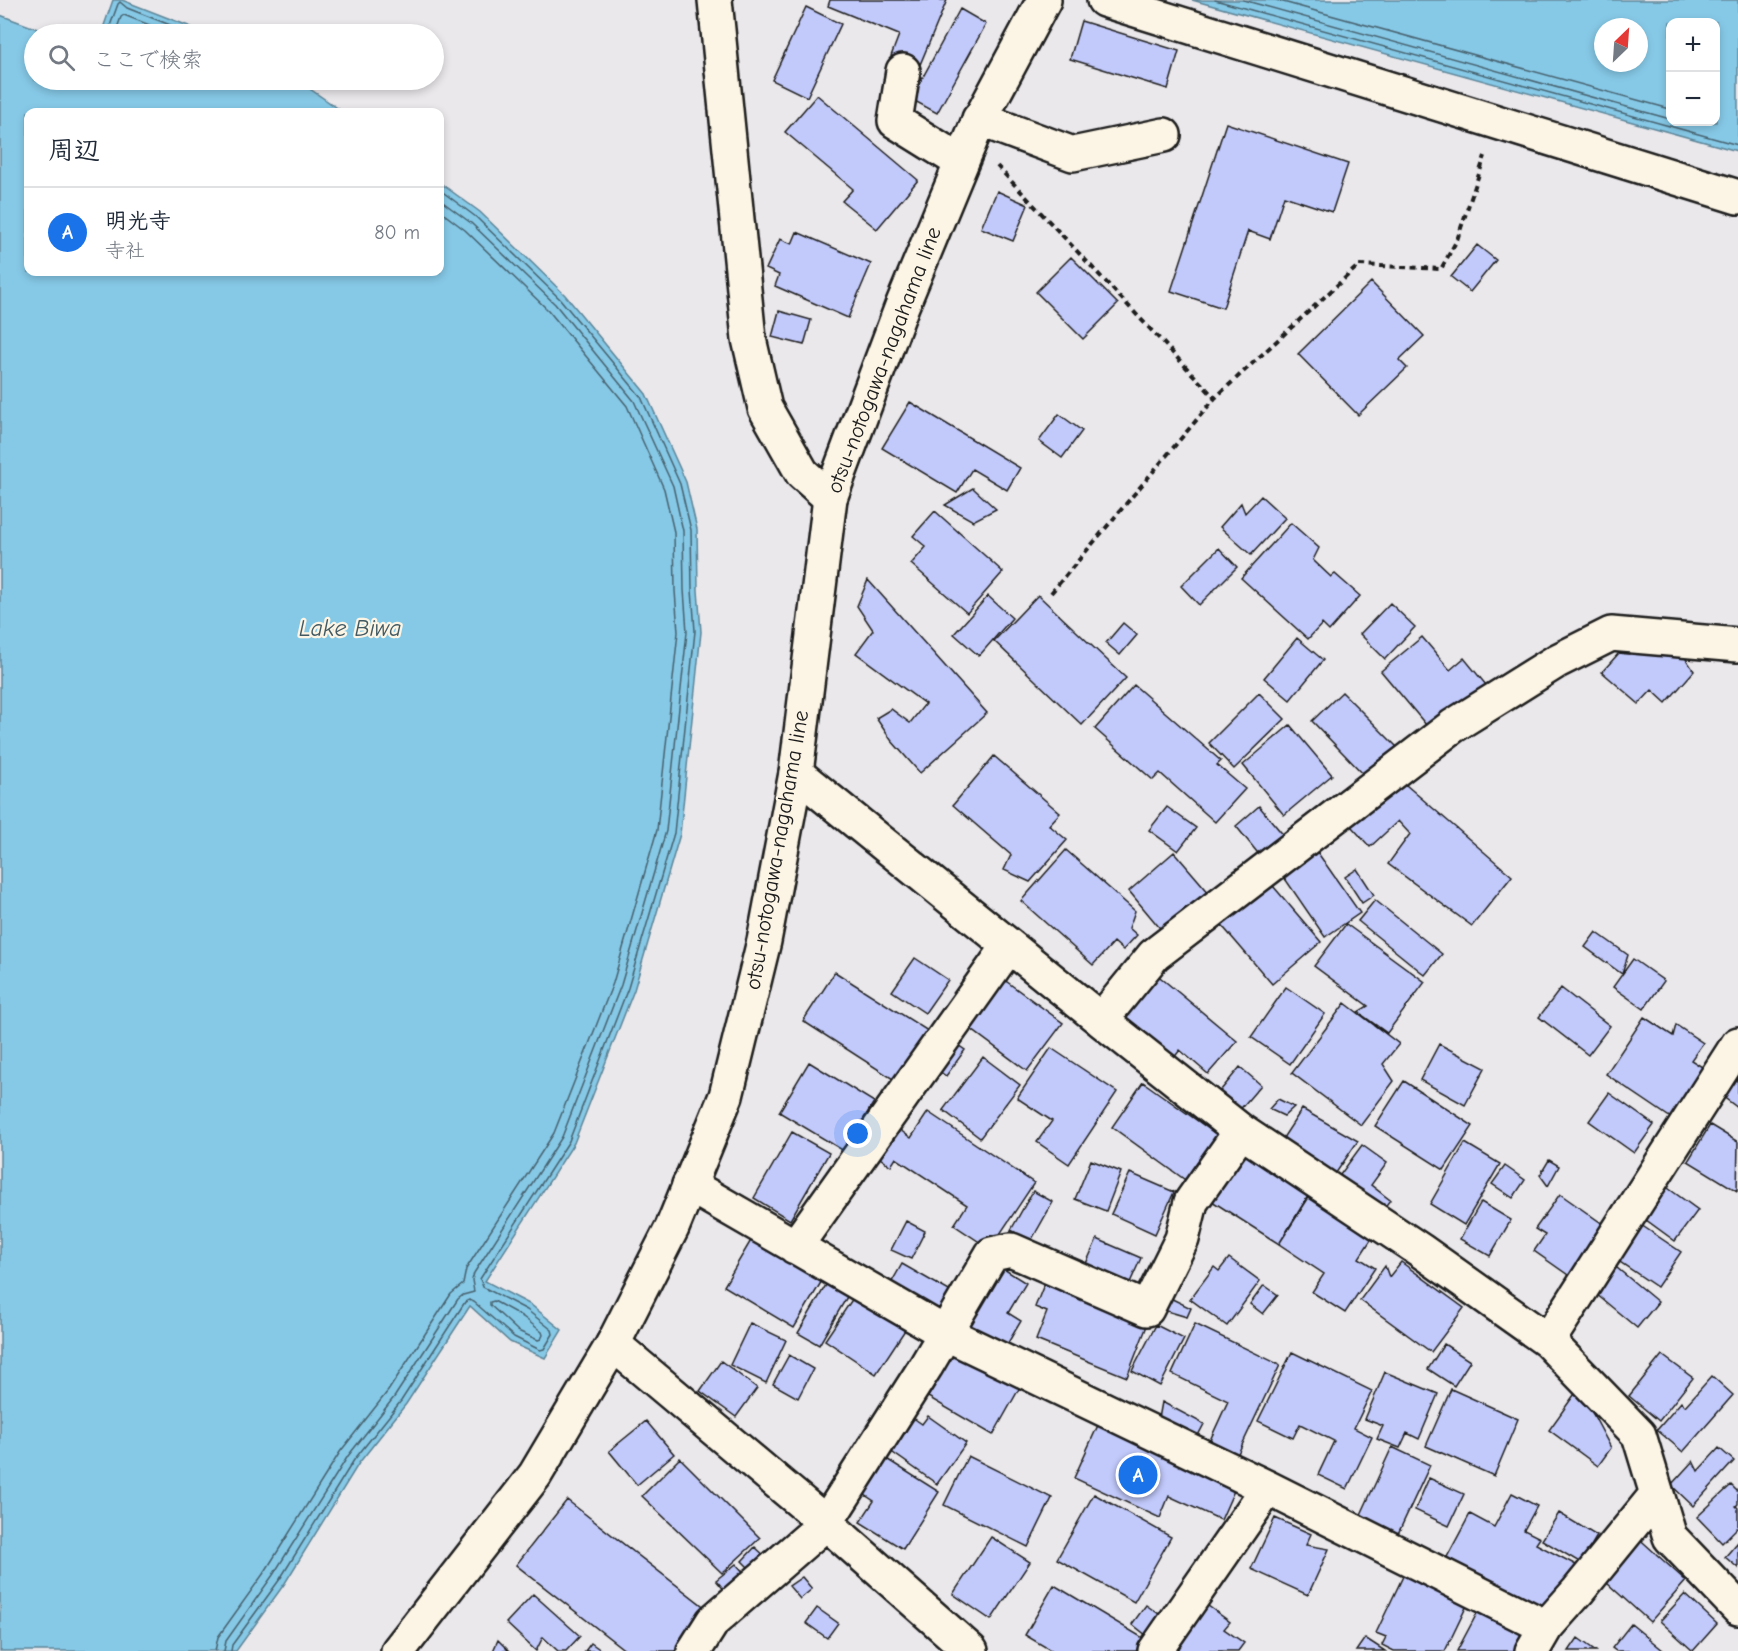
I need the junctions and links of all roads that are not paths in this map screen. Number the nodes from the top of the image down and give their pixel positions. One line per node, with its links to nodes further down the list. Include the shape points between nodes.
1 (715, 0): 8 (street, via 749,339 765,408 802,473)
2 (1044, 0): 6 (street, otsu-notogawa-nagahama line)
3 (1104, 0): 7 (street)
4 (903, 71): 6 (street, via 895,122)
5 (1164, 135): 6 (street, via 1073,154)
6 (970, 140): 8 (street, otsu-notogawa-nagahama line)
7 (1738, 197)
8 (830, 498): 10 (street, otsu-notogawa-nagahama line)
9 (1738, 645): 12 (street, via 1611,634 1557,661 1453,726 1154,955)
10 (796, 773): 11 (street); 15 (street, otsu-notogawa-nagahama line, via 764,941 726,1096)
11 (1009, 946): 12 (street); 16 (street)
12 (1101, 1020): 14 (street)
13 (1738, 1044): 18 (street)
14 (1240, 1131): 17 (street, via 1191,1202 1182,1239 1147,1309 1011,1250 992,1254); 18 (street, via 1420,1250)
15 (689, 1185): 16 (street); 19 (street, otsu-notogawa-nagahama line, via 672,1228)
16 (795, 1246): 17 (street)
17 (945, 1333): 20 (street); 22 (street)
18 (1548, 1341): 21 (street, via 1639,1435)
19 (613, 1344): 22 (street); 25 (street, otsu-notogawa-nagahama line, via 536,1475)
20 (1268, 1488): 24 (street); 28 (street)
21 (1657, 1494): 23 (street, via 1670,1537); 24 (street)
22 (826, 1522): 26 (street, via 713,1621); 27 (street)
23 (1738, 1608)
24 (1539, 1639)
25 (399, 1651)
26 (694, 1651)
27 (971, 1651)
28 (1155, 1651)

